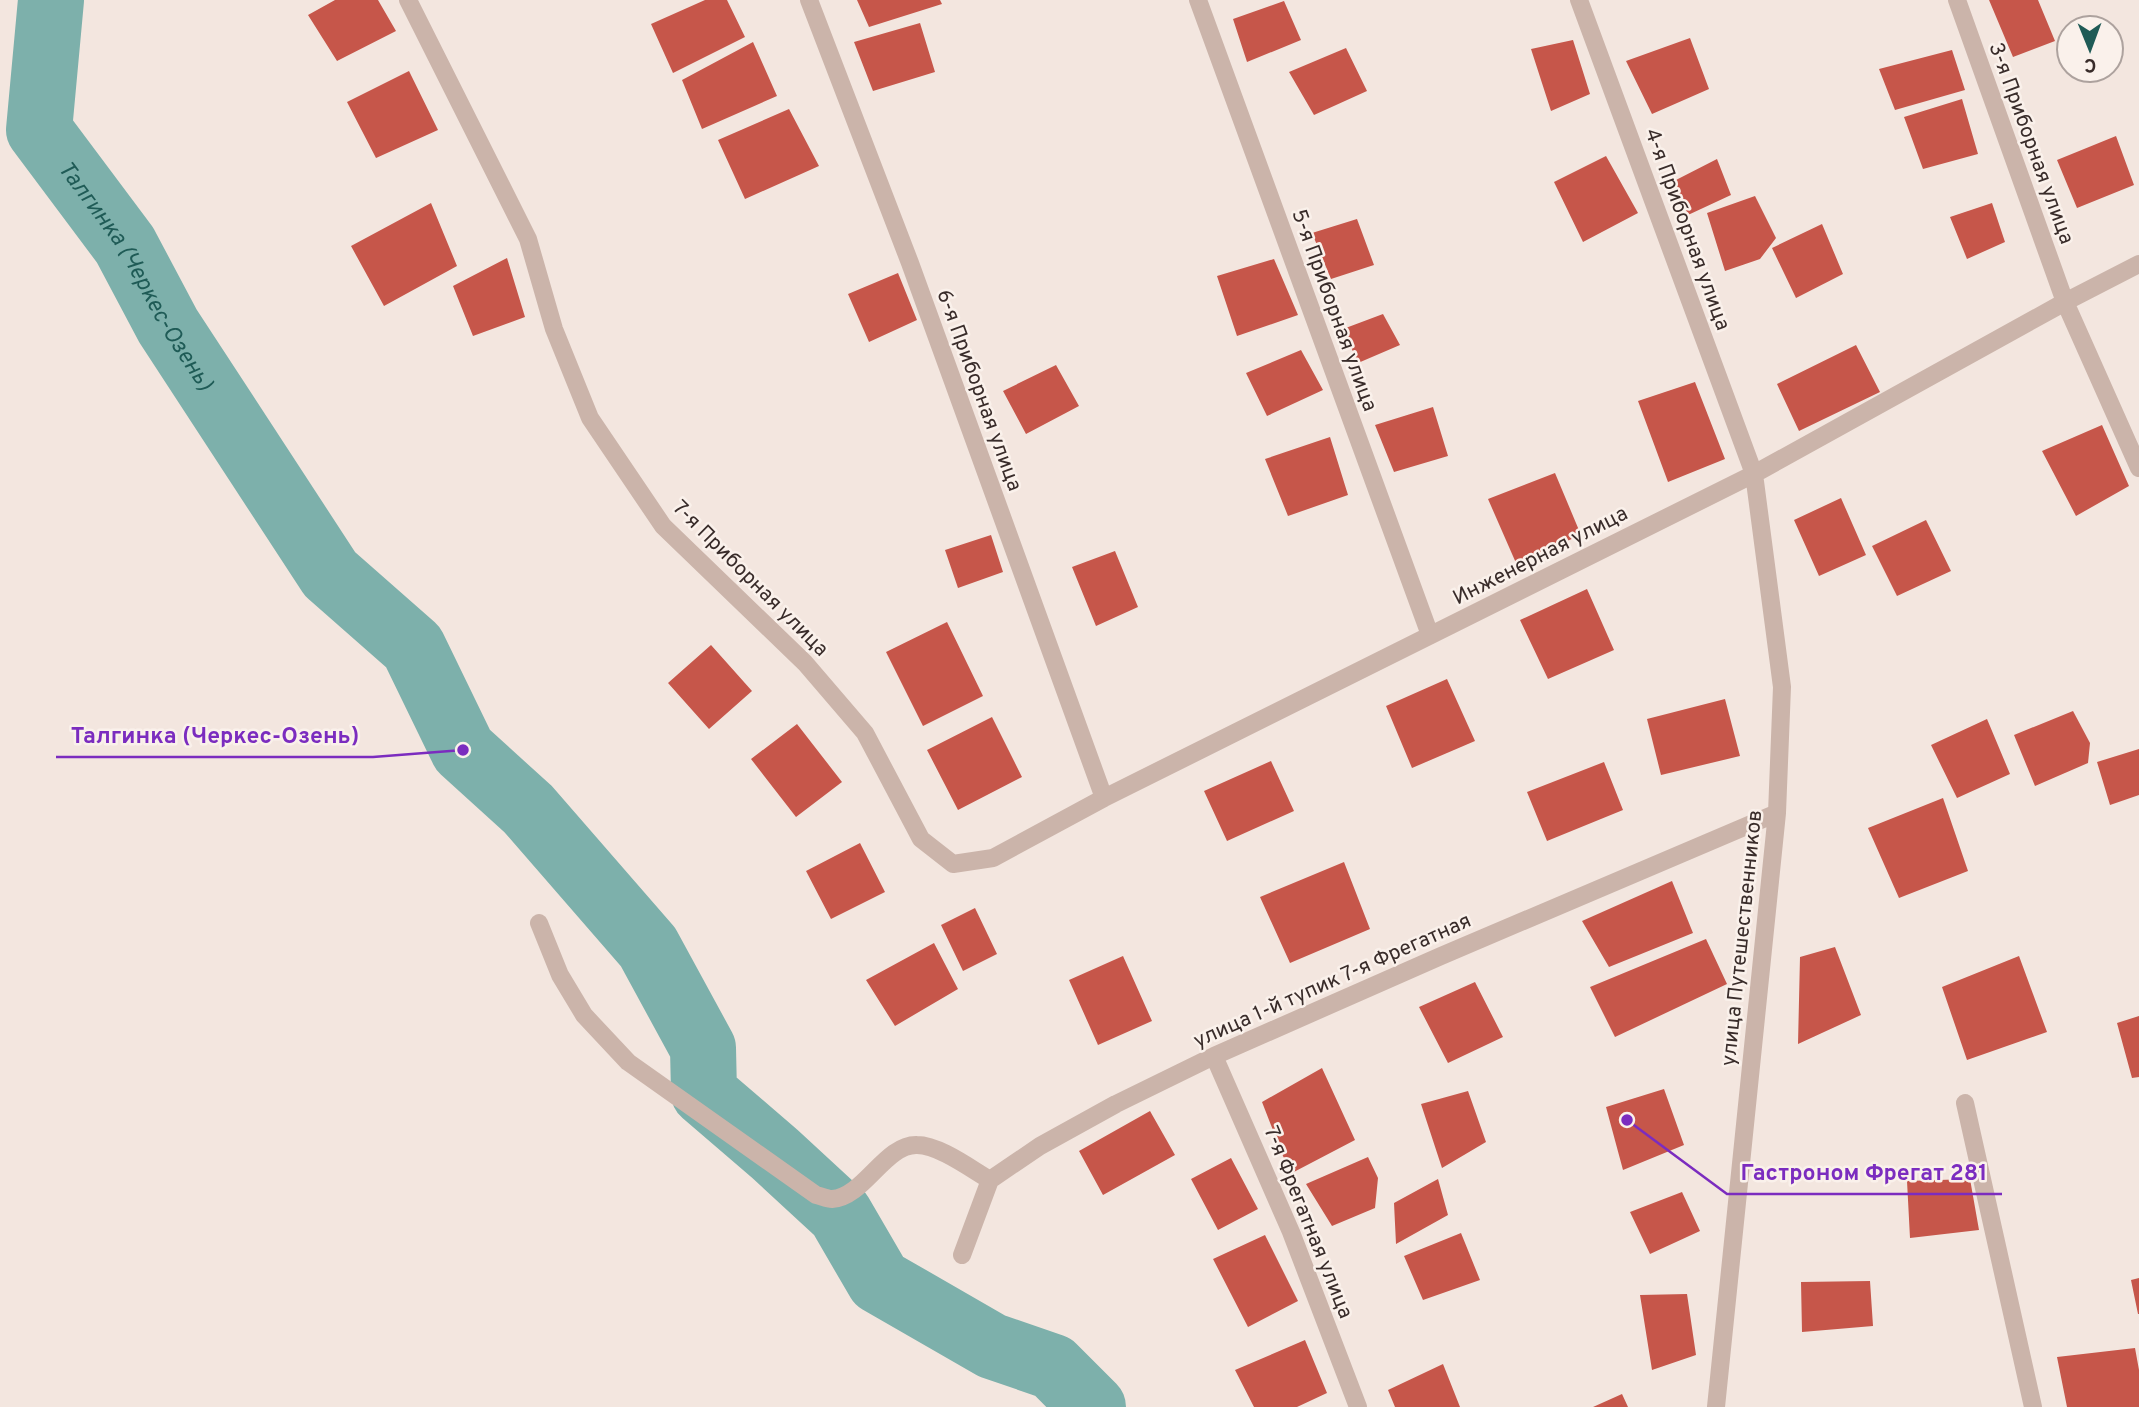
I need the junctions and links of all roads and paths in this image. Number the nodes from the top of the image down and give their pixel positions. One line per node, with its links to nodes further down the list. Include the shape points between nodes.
1 (408, 0): 13 (street, 7-я Приборная улица, via 528,239 554,329 590,418 663,526 805,663 865,733 921,839)
2 (809, 0): 11 (street, 6-я Приборная улица, via 910,263)
3 (1198, 0): 10 (street, 5-я Приборная улица)
4 (1579, 0): 9 (street, 4-я Приборная улица)
5 (1957, 0): 7 (street, 3-я Приборная улица)
6 (2139, 264): 7 (street, Инженерная улица)
7 (2065, 302): 8 (street, 3-я Приборная улица); 9 (street, Инженерная улица)
8 (2139, 468)
9 (1754, 474): 10 (street, Инженерная улица); 12 (street, улица Путешественников, via 1782,687)
10 (1430, 635): 11 (street, Инженерная улица)
11 (1104, 798): 13 (street, Инженерная улица, via 993,858)
12 (1777, 813): 15 (street, улица 1-й тупик 7-я Фрегатная); 20 (street, улица Путешественников)
13 (953, 864)
14 (539, 923): 17 (street, via 560,975 584,1015 628,1062 816,1195 833,1199 849,1192 900,1149 917,1144 936,1149)
15 (1214, 1056): 17 (street, улица 1-й тупик 7-я Фрегатная, via 1094,1116); 19 (street, 7-я Фрегатная улица, via 1291,1233)
16 (1965, 1103): 21 (street)
17 (990, 1180): 18 (street)
18 (962, 1255)
19 (1358, 1407)
20 (1716, 1407)
21 (2033, 1407)

